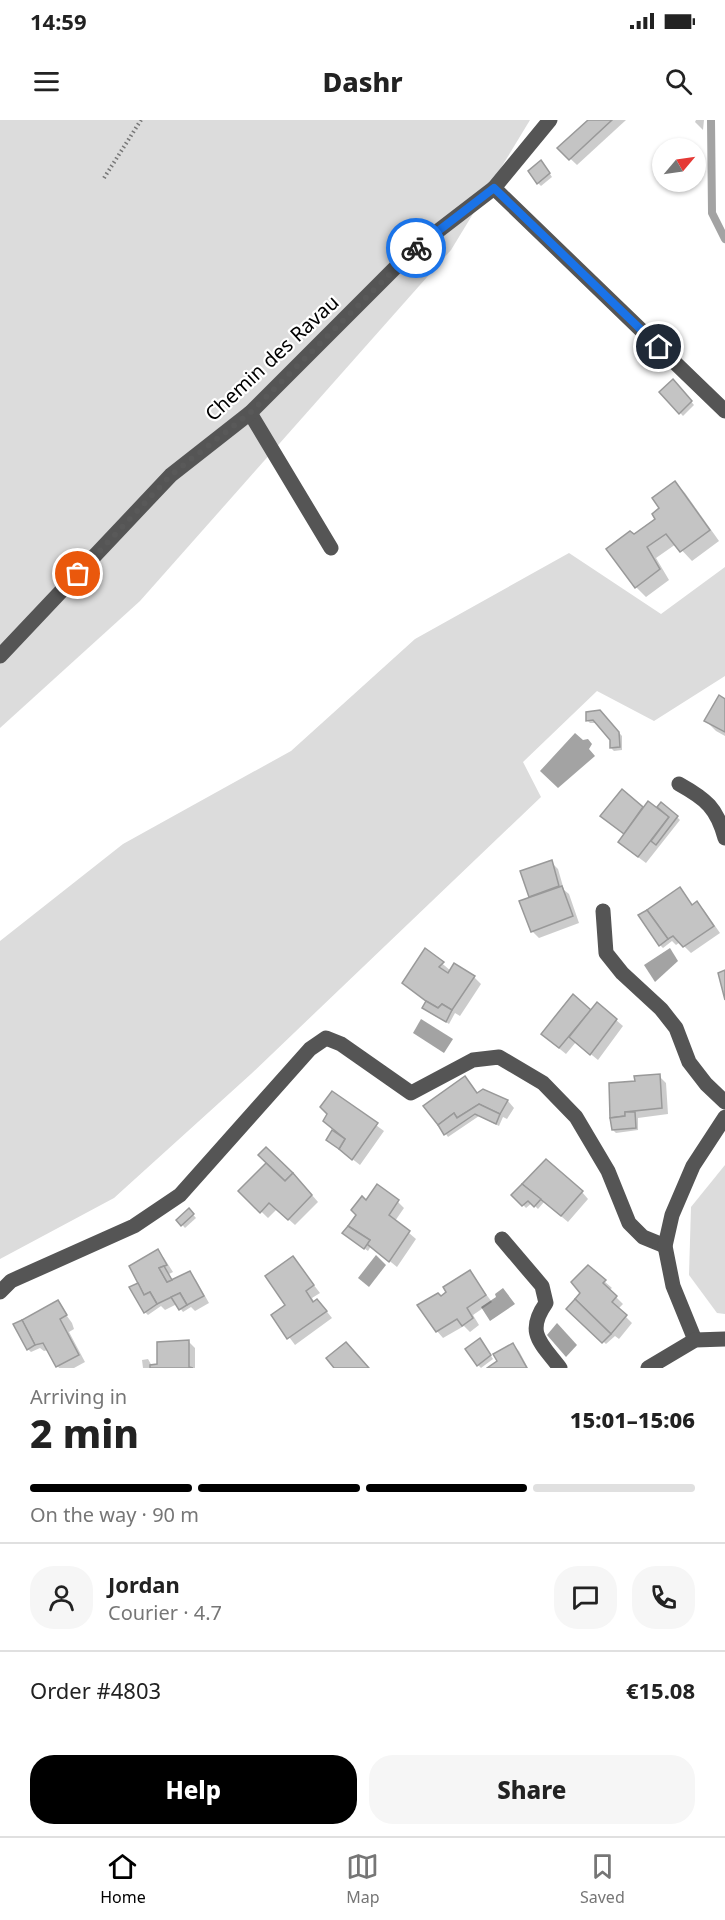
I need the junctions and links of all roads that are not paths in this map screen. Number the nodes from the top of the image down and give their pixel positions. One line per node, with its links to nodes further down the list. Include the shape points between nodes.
1 (550, 120): 2 (street, Chemin des Ravau)
2 (494, 188): 3 (street); 4 (street, Chemin des Ravau, via 412,251)
3 (725, 411)
4 (250, 413): 5 (street); 6 (street, Chemin des Ravau, via 171,475)
5 (331, 548)
6 (0, 656)
7 (679, 784): 8 (street, via 703,798 720,822)
8 (725, 838)
9 (603, 911): 10 (street, via 606,953 661,1009 676,1028 689,1062)
10 (725, 1101)
11 (725, 1117): 13 (street, via 693,1166 672,1215)
12 (502, 1239): 17 (street, via 542,1286 546,1303 536,1318 537,1338)
13 (666, 1246): 14 (street, via 643,1237 629,1223 608,1170 576,1116 543,1083 499,1057 473,1060 411,1093 341,1044 326,1038 309,1049 180,1195 134,1226 11,1281); 16 (street, via 674,1286)
14 (0, 1292)
15 (725, 1339): 16 (street)
16 (695, 1340): 18 (street)
17 (560, 1368)
18 (648, 1368)

